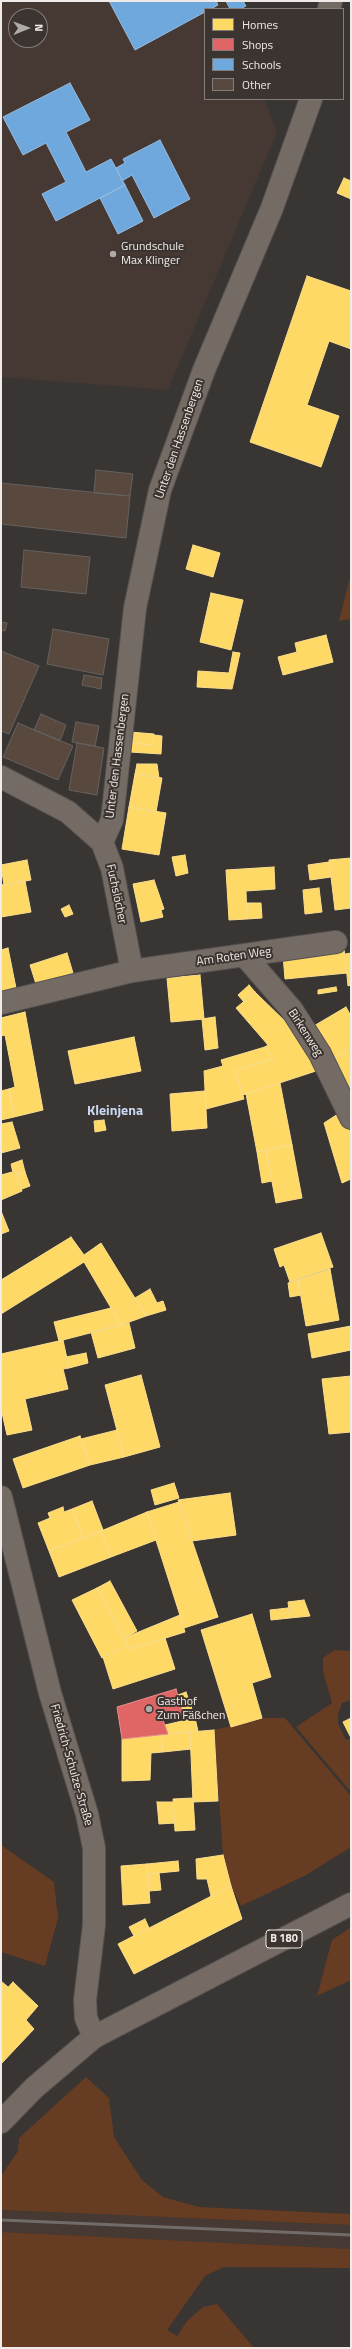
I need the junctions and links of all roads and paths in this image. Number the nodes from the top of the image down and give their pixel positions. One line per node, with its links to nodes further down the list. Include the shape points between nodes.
1 (311, 100): 3 (street, Unter den Hassenbergen, via 272,208 204,370 160,490 135,608 112,820)
2 (1, 777): 3 (street, Fuchslöcher, via 68,812)
3 (102, 842): 6 (street, Fuchslöcher, via 112,868)
4 (336, 942): 5 (street, Am Roten Weg)
5 (245, 956): 6 (street, Am Roten Weg); 8 (street, Birkenweg, via 292,1010 316,1048)
6 (132, 971): 7 (street)
7 (1, 1003)
8 (351, 1118)
9 (1, 1497): 11 (street, Friedrich-Schulze-Straße, via 50,1693 87,1814 94,1848 94,1925 85,2000 86,2018)
10 (351, 1904): 11 (main road, B 180)
11 (94, 2037): 12 (main road, B 180, via 34,2088)
12 (1, 2122)

